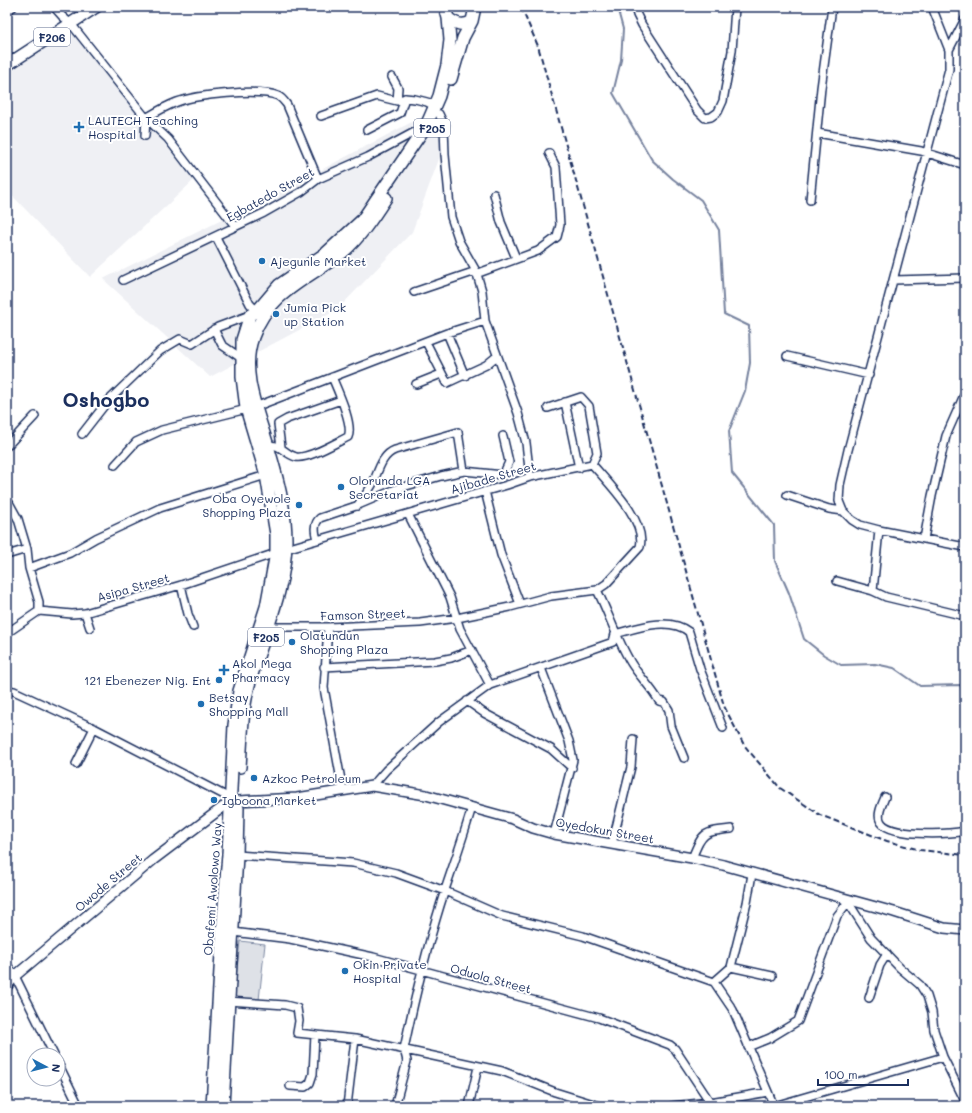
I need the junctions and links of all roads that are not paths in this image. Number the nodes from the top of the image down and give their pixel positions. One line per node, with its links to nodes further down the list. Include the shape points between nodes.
1 (13, 7): 10 (street)
2 (54, 7): 14 (street)
3 (96, 7): 14 (main road, F206)
4 (445, 7): 11 (main road, F205)
5 (475, 7): 13 (main road, F205)
6 (635, 7): 7 (street, via 642,25 697,110 705,118 712,117 718,112 723,101 732,51)
7 (735, 7)
8 (832, 7): 25 (street)
9 (932, 7): 15 (street)
10 (7, 12)
11 (448, 18): 13 (main road, via 460,25); 20 (main road, Obafemi Awolowo Way / F205, via 450,40)
12 (965, 19): 15 (street)
13 (472, 21): 20 (main road, F205, via 463,38)
14 (72, 25): 16 (main road, F206); 22 (street)
15 (949, 50): 28 (street, via 949,69)
16 (7, 65)
17 (392, 77): 19 (street, via 398,88)
18 (405, 98): 19 (street); 20 (street, via 427,102); 24 (street, via 400,113)
19 (396, 101): 21 (street, via 377,96)
20 (437, 110): 23 (main road, Obafemi Awolowo Way / F205); 36 (street, via 444,125 451,217 459,241); 57 (main road, Obafemi Awolowo Way / F205, via 433,127 369,224 342,252 280,296 262,317 253,336 249,356)
21 (321, 116)
22 (146, 118): 26 (street); 30 (street, via 177,102 196,97 230,93 278,96 287,105); 33 (street, via 168,139)
23 (426, 126): 30 (street, Egbatedo Street, via 368,157); 41 (main road, Obafemi Awolowo Way / F205, via 362,220 326,253 279,285)
24 (366, 130)
25 (817, 133): 28 (street, via 921,151); 32 (street)
26 (145, 136)
27 (550, 153): 35 (street, via 556,168 560,225 557,237 538,251)
28 (928, 155): 29 (street); 39 (street)
29 (965, 165)
30 (318, 179): 33 (street, Egbatedo Street, via 301,192)
31 (494, 194): 35 (street, via 501,222)
32 (810, 200)
33 (235, 226): 34 (street, Egbatedo Street)
34 (216, 237): 38 (street, Egbatedo Street); 41 (street)
35 (516, 258): 36 (street, via 492,269)
36 (476, 272): 40 (street); 42 (street, via 482,292)
37 (965, 278): 39 (street)
38 (123, 280)
39 (894, 280): 50 (street)
40 (414, 292)
41 (253, 313): 43 (street); 48 (main road, Obafemi Awolowo Way / F205, via 242,340)
42 (485, 321): 44 (street); 46 (street)
43 (214, 329): 48 (street, via 222,345); 60 (street, via 192,344 180,339 160,351 108,402)
44 (447, 334): 45 (street); 51 (street)
45 (426, 342): 49 (street); 52 (street)
46 (497, 356): 51 (street); 71 (street, via 524,436)
47 (787, 356): 50 (street)
48 (241, 358): 57 (main road, Obafemi Awolowo Way / F205)
49 (441, 374): 51 (street, via 447,383); 53 (street)
50 (869, 375): 77 (street, via 840,485 839,500)
51 (465, 376)
52 (332, 377): 55 (street); 57 (street)
53 (416, 384)
54 (965, 393): 80 (street, via 946,436)
55 (341, 400): 64 (street, via 278,424); 64 (street, via 350,430 348,437 308,456 289,454)
56 (565, 402): 58 (street); 65 (street, via 581,397 586,401 597,453); 67 (street)
57 (250, 408): 63 (main road, Obafemi Awolowo Way / F205); 66 (street, via 162,430 136,442); 68 (main road, Obafemi Awolowo Way / F205)
58 (548, 408)
59 (35, 416): 62 (street)
60 (82, 434)
61 (503, 436): 70 (street, via 509,462)
62 (7, 446)
63 (268, 446): 64 (street); 68 (main road, Obafemi Awolowo Way / F205)
64 (281, 447)
65 (592, 464): 67 (street, Ajibade Street); 89 (street, via 626,505 640,530 642,539 640,547 606,584)
66 (115, 465)
67 (579, 468): 71 (street, Ajibade Street)
68 (269, 471): 84 (main road, Obafemi Awolowo Way / F205); 86 (street, via 160,508 70,553)
69 (464, 471): 70 (street); 76 (street, via 396,489); 76 (street, via 458,432 395,450 388,453 372,486)
70 (503, 475): 72 (street)
71 (530, 477): 72 (street, Ajibade Street)
72 (507, 485): 73 (street, Ajibade Street)
73 (485, 490): 78 (street, Ajibade Street); 91 (street, via 501,555)
74 (787, 495): 77 (street)
75 (7, 499): 83 (street, via 18,519)
76 (356, 506): 81 (street, via 318,520 315,527)
77 (843, 511): 79 (street, via 860,525)
78 (408, 514): 81 (street, Ajibade Street); 95 (street, via 450,597)
79 (879, 530): 80 (street); 90 (street)
80 (924, 539): 82 (street)
81 (317, 540): 84 (street, Ajibade Street)
82 (965, 547)
83 (27, 549): 85 (street); 86 (street)
84 (276, 552): 88 (street, Asipa Street); 96 (main road, Obafemi Awolowo Way / F205, via 282,584); 117 (main road, Obafemi Awolowo Way / F205, via 266,607 239,690 234,725)
85 (7, 554)
86 (29, 568): 92 (street)
87 (837, 580): 90 (street)
88 (181, 585): 93 (street, Asipa Street); 99 (street)
89 (597, 590): 91 (street, Famson Street, via 551,596); 101 (street)
90 (873, 591): 94 (street, via 886,597)
91 (520, 604): 95 (street, Famson Street)
92 (40, 612): 93 (street, Asipa Street); 100 (street)
93 (85, 613): 98 (street)
94 (965, 616)
95 (457, 618): 97 (street, Famson Street, via 420,623); 102 (street)
96 (269, 627): 97 (street, Famson Street); 117 (main road, Obafemi Awolowo Way / F205, via 248,690)
97 (328, 627): 103 (street)
98 (90, 628)
99 (193, 628)
100 (7, 633)
101 (615, 634): 104 (street, via 613,642); 109 (street, via 655,624 685,628 689,632); 111 (street, via 632,665 659,701 664,702 669,710)
102 (472, 650): 103 (street, via 435,661); 105 (street)
103 (324, 667): 115 (street, via 324,688)
104 (541, 668): 105 (street); 113 (street, via 571,746)
105 (490, 685): 107 (street)
106 (7, 690): 108 (street)
107 (467, 701): 113 (street, via 550,749); 114 (street, via 410,748)
108 (94, 728): 112 (street); 117 (street)
109 (723, 728)
110 (633, 739): 122 (street, via 631,767)
111 (684, 758)
112 (76, 764)
113 (572, 768): 121 (street)
114 (372, 786): 115 (street, Oyedokun Street); 118 (street, Oyedokun Street, via 426,795)
115 (343, 791): 117 (street, Oyedokun Street, via 297,798)
116 (885, 796): 120 (street, via 879,815 880,821 888,829 930,834)
117 (233, 801): 123 (main road, Obafemi Awolowo Way / F205); 134 (street, Owode Street, via 153,860); 153 (main road, Obafemi Awolowo Way / F205)
118 (472, 807): 121 (street, Oyedokun Street); 126 (street)
119 (731, 829): 124 (street, via 706,833)
120 (965, 831)
121 (554, 834): 122 (street, Oyedokun Street)
122 (612, 844): 124 (street, Oyedokun Street)
123 (237, 856): 126 (street, via 353,863 396,873); 129 (main road, Obafemi Awolowo Way / F205)
124 (692, 858): 125 (street, Oyedokun Street)
125 (752, 874): 127 (street, Oyedokun Street); 132 (street)
126 (445, 891): 133 (street); 136 (street, via 502,916 583,936)
127 (845, 900): 128 (street, Oyedokun Street, via 944,928); 130 (street, via 871,938); 143 (street, via 836,916 798,1022)
128 (965, 930)
129 (234, 932): 133 (street, Oduola Street, via 346,950); 139 (main road, Obafemi Awolowo Way / F205)
130 (887, 954): 138 (street, via 880,965); 145 (street, via 920,985 927,996)
131 (7, 965): 134 (street)
132 (731, 967): 135 (street); 136 (street)
133 (423, 971): 144 (street); 151 (street, Oduola Street, via 599,1018 670,1045)
134 (15, 976): 137 (street, Owode Street); 142 (street)
135 (772, 976)
136 (714, 982): 143 (street, via 733,1010)
137 (7, 986)
138 (869, 998)
139 (228, 1001): 140 (street, via 297,1008 297,1033); 154 (main road, Obafemi Awolowo Way / F205)
140 (316, 1035): 141 (street); 148 (street, via 312,1079 305,1087)
141 (355, 1039): 144 (street); 155 (street)
142 (50, 1047)
143 (748, 1047): 149 (street)
144 (404, 1049): 146 (street); 156 (street, via 407,1061)
145 (943, 1057): 150 (street); 160 (street)
146 (478, 1067): 157 (street); 158 (street, via 502,1071)
147 (66, 1079): 152 (street)
148 (290, 1086)
149 (768, 1092): 151 (street); 160 (street)
150 (965, 1101)
151 (710, 1102): 159 (street)
152 (79, 1106)
153 (212, 1106)
154 (223, 1106)
155 (347, 1106)
156 (395, 1106)
157 (470, 1106)
158 (600, 1106)
159 (672, 1106)
160 (774, 1106)

